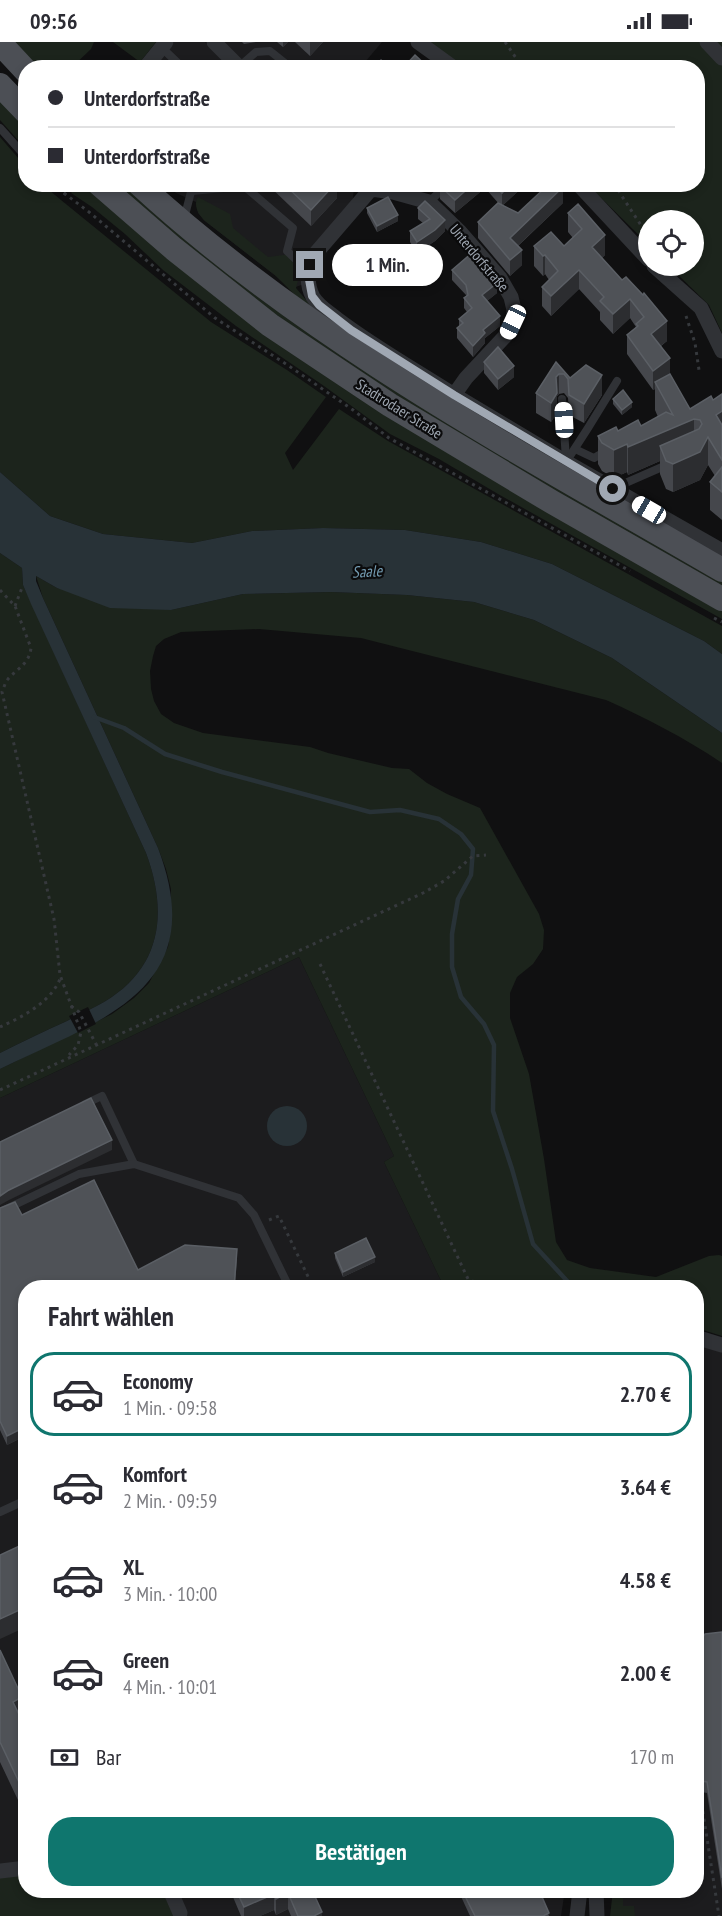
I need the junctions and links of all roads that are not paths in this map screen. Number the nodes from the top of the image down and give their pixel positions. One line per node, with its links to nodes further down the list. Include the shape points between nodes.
1 (214, 42): 9 (street)
2 (418, 42): 12 (street)
3 (707, 42): 6 (street)
4 (0, 43): 13 (main road)
5 (163, 45): 7 (street); 8 (lane)
6 (722, 58)
7 (151, 60)
8 (176, 60)
9 (233, 60)
10 (247, 60): 11 (lane, via 256,52 270,51)
11 (281, 60)
12 (443, 60)
13 (18, 62)
14 (0, 85): 15 (main road)
15 (18, 104)
16 (0, 128): 17 (lane)
17 (18, 148)
18 (108, 192): 41 (main road, Stadtrodaer Straße, via 270,325 381,399)
19 (148, 192): 27 (main road, Stadtrodaer Straße)
20 (191, 192): 27 (lane)
21 (251, 192): 29 (lane, via 293,228 286,251)
22 (365, 192): 29 (street, Unterdorfstraße, via 316,253)
23 (393, 192): 26 (street, Unterdorfstraße)
24 (440, 192): 26 (lane)
25 (585, 192): 28 (street)
26 (429, 202): 33 (street, Unterdorfstraße, via 500,279 514,310 508,333)
27 (183, 224): 40 (main road, Stadtrodaer Straße, via 351,349 543,468)
28 (638, 248)
29 (308, 270): 33 (street, via 312,296 319,305 351,330)
30 (665, 276): 31 (street, via 701,308)
31 (722, 351)
32 (616, 381): 36 (lane)
33 (454, 395): 36 (street)
34 (562, 399): 36 (lane)
35 (611, 448): 36 (lane, via 594,458)
36 (570, 455): 38 (street)
37 (675, 461): 38 (lane)
38 (613, 489): 39 (street)
39 (722, 552)
40 (722, 570)
41 (722, 599)
42 (82, 1105): 43 (lane, via 102,1095)
43 (134, 1164): 44 (lane, via 79,1174); 45 (lane, via 239,1198 254,1215)
44 (0, 1212)
45 (286, 1280)
46 (704, 1340): 47 (street)
47 (722, 1345)
48 (18, 1504): 49 (lane)
49 (0, 1512)
50 (18, 1869): 51 (street)
51 (0, 1871)
52 (173, 1898): 55 (street)
53 (579, 1898): 56 (street)
54 (597, 1898): 57 (street)
55 (180, 1913)
56 (577, 1916)
57 (597, 1916)

